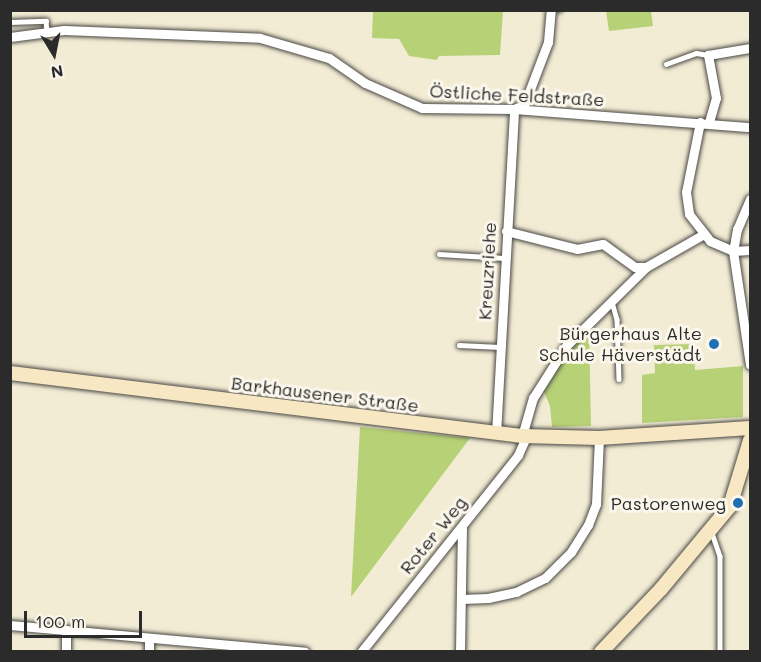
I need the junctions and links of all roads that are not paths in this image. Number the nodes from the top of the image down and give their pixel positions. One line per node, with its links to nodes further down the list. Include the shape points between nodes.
1 (550, 10): 8 (street, via 548,42 524,105)
2 (10, 22): 3 (lane, via 46,21)
3 (47, 32): 4 (street, Östliche Feldstraße); 8 (street, Östliche Feldstraße, via 111,30 260,38 329,58 365,83 423,108)
4 (10, 37)
5 (750, 48): 6 (street)
6 (708, 55): 7 (lane, via 696,53); 9 (street, via 716,98)
7 (666, 64)
8 (514, 109): 9 (street, Östliche Feldstraße); 12 (street, Kreuzriehe)
9 (705, 122): 10 (street, Östliche Feldstraße); 13 (street, via 686,192 689,214)
10 (750, 127)
11 (750, 199): 15 (street, via 737,229)
12 (506, 231): 17 (street, Kreuzriehe); 18 (street, via 577,249 603,244 635,267)
13 (702, 235): 15 (street); 18 (street, Roter Weg)
14 (750, 250): 15 (street)
15 (733, 251): 22 (street)
16 (439, 254): 17 (lane)
17 (504, 258): 21 (street, Kreuzriehe)
18 (646, 267): 19 (street, Roter Weg)
19 (611, 300): 24 (lane, via 617,319); 27 (street, Roter Weg, via 566,346 533,398)
20 (459, 345): 21 (lane)
21 (500, 347): 26 (street, Kreuzriehe)
22 (750, 364)
23 (10, 373): 26 (main road, Barkhausener Straße)
24 (620, 379)
25 (750, 428): 28 (main road, Barkhausener Straße)
26 (496, 434): 27 (main road, Barkhausener Straße)
27 (524, 436): 28 (main road, Barkhausener Straße); 30 (street, Roter Weg, via 518,455)
28 (599, 438): 32 (street, via 596,504 571,552 545,578 516,592)
29 (750, 440): 31 (main road, via 730,506)
30 (462, 527): 32 (street); 39 (street, Roter Weg)
31 (712, 530): 41 (main road); 42 (lane, via 720,556)
32 (462, 599): 40 (street)
33 (10, 625): 34 (street)
34 (66, 630): 35 (street); 36 (street)
35 (149, 638): 37 (street); 38 (street)
36 (66, 651)
37 (149, 651)
38 (305, 651)
39 (361, 651)
40 (460, 651)
41 (601, 651)
42 (720, 651)

